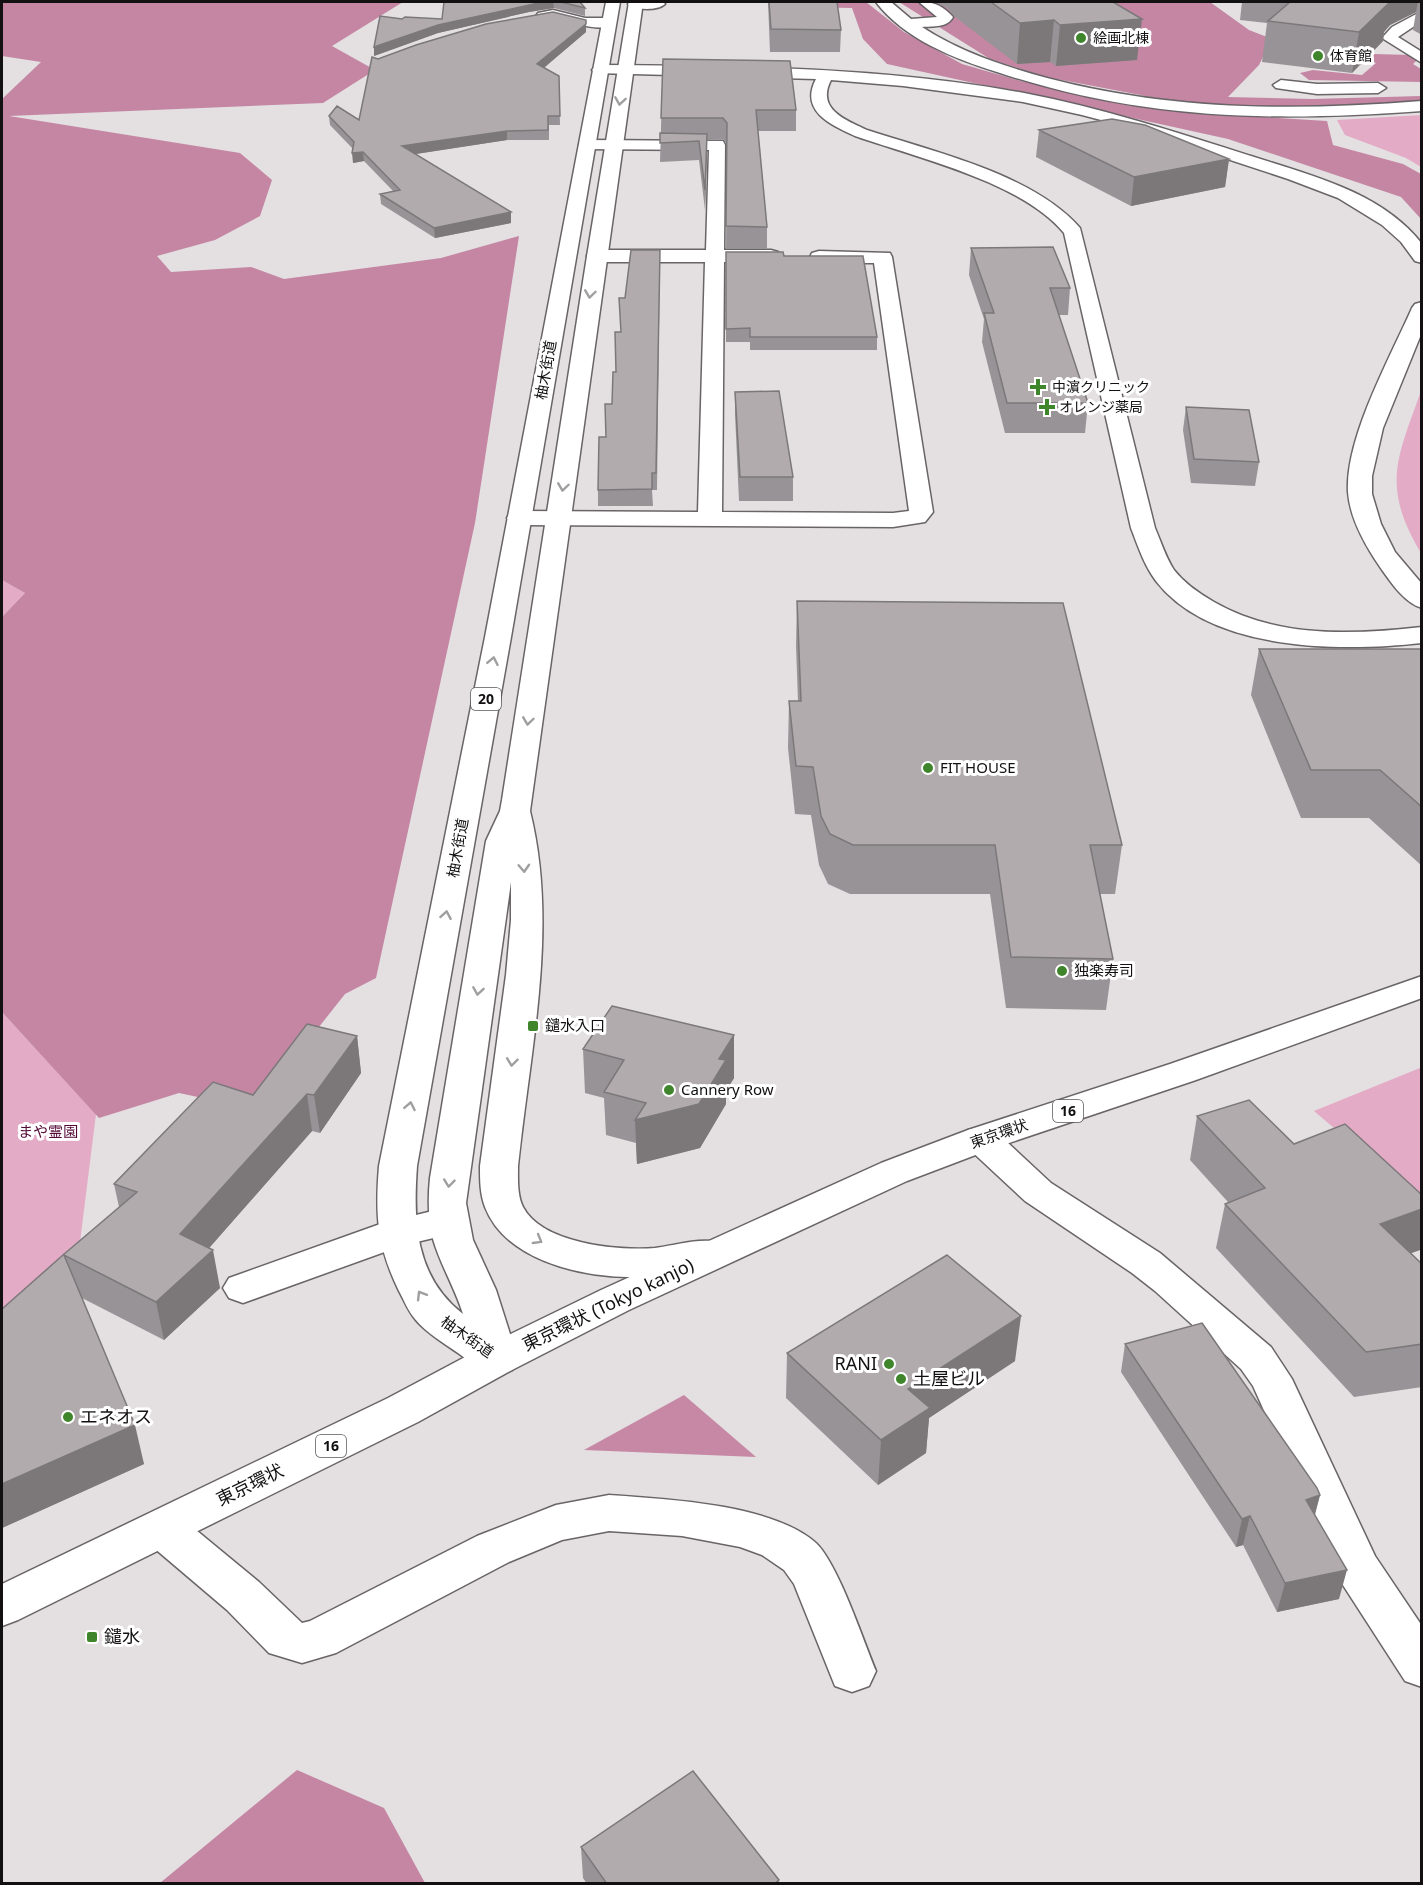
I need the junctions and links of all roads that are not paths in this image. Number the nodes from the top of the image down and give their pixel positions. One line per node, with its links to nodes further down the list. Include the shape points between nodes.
1 (884, 2): 7 (main road)
2 (926, 2): 7 (main road, via 946,17 944,21)
3 (658, 4): 4 (main road)
4 (623, 7): 6 (main road, via 585,22 554,14); 9 (main road, 柚木街道 / 20)
5 (1422, 15): 8 (main road, via 1389,38)
6 (530, 18)
7 (909, 23): 13 (main road, via 952,51 1002,69 1128,99 1260,113)
8 (1422, 59)
9 (613, 70): 10 (main road); 14 (main road, 柚木街道 / 20)
10 (826, 74): 17 (main road, via 1011,95 1166,133 1303,178 1355,201 1391,224); 23 (main road, via 817,91 818,101 838,123 1017,189 1043,202 1073,232 1141,521 1161,568 1174,584 1191,599 1234,621 1298,638 1360,641)
11 (1281, 85): 12 (main road, via 1317,89)
12 (1398, 88)
13 (1422, 106)
14 (600, 145): 15 (main road, 柚木街道 / 20); 16 (main road, via 717,145); 19 (main road, 柚木街道 / 20)
15 (596, 256): 16 (main road); 20 (main road, 柚木街道 / 20, one-way to 20)
16 (714, 256): 21 (main road); 21 (main road, via 883,257 921,512 916,518 893,520)
17 (1422, 257)
18 (1422, 308): 22 (main road, via 1368,436 1359,492 1391,565)
19 (519, 518): 20 (main road); 28 (main road, 柚木街道 / 20, one-way to 19, via 394,1211 398,1166)
20 (558, 519): 21 (main road); 24 (main road, 柚木街道 / 20, one-way to 24)
21 (710, 519)
22 (1422, 600)
23 (1422, 635)
24 (515, 811): 27 (main road, 柚木街道 / 20, one-way to 27, via 501,841 449,1178); 29 (main road, 20, one-way to 29, via 523,838 527,916 499,1166 500,1191 507,1214 520,1229 541,1242 598,1262 679,1260)
25 (1422, 986): 26 (main road, 東京環状 / 16)
26 (981, 1139): 29 (main road, 東京環状 / 16, via 894,1172); 34 (main road, via 1038,1192 1146,1263 1256,1358 1271,1379 1357,1568)
27 (448, 1221): 28 (main road); 31 (main road, 柚木街道 / 20, via 476,1290)
28 (397, 1233): 30 (main road); 31 (main road, 柚木街道 / 20, one-way to 28, via 432,1312 414,1283)
29 (720, 1251): 31 (main road, 東京環状 (Tokyo kanjo) / 16)
30 (243, 1288)
31 (497, 1359): 32 (main road, 東京環状 / 16)
32 (163, 1529): 33 (main road, 東京環状 / 16); 35 (main road, via 243,1596 286,1639 302,1643 320,1639 493,1550 556,1523 609,1513 682,1518 742,1529 778,1542 800,1557 813,1575)
33 (2, 1606)
34 (1422, 1666)
35 (852, 1671)

